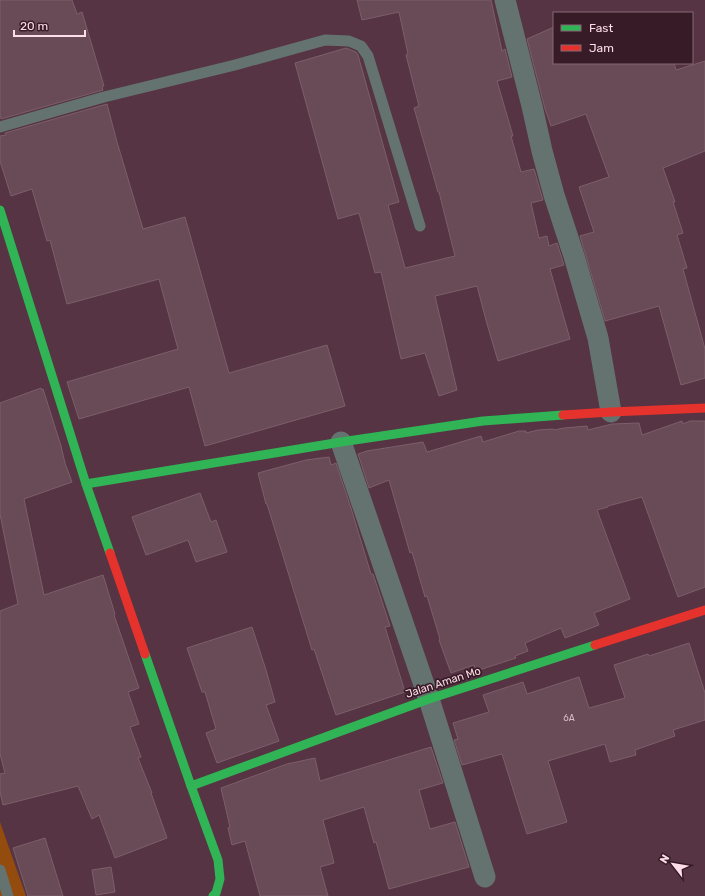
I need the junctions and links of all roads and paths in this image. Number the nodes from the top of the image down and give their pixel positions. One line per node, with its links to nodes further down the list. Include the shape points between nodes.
1 (504, 0): 6 (street, via 554,195 598,338)
2 (0, 127): 4 (lane, via 104,97 325,40 350,41 361,46 368,56)
3 (0, 210): 8 (street)
4 (420, 226)
5 (705, 408): 6 (street)
6 (611, 412): 7 (street, via 483,421)
7 (341, 442): 8 (street); 10 (street)
8 (86, 484): 11 (street)
9 (705, 610): 10 (street, Jalan Aman Mo)
10 (429, 699): 11 (street, Jalan Aman Mo); 13 (street)
11 (191, 786): 15 (street, via 218,860 220,879)
12 (0, 870): 14 (lane)
13 (485, 877)
14 (8, 896)
15 (212, 896)

